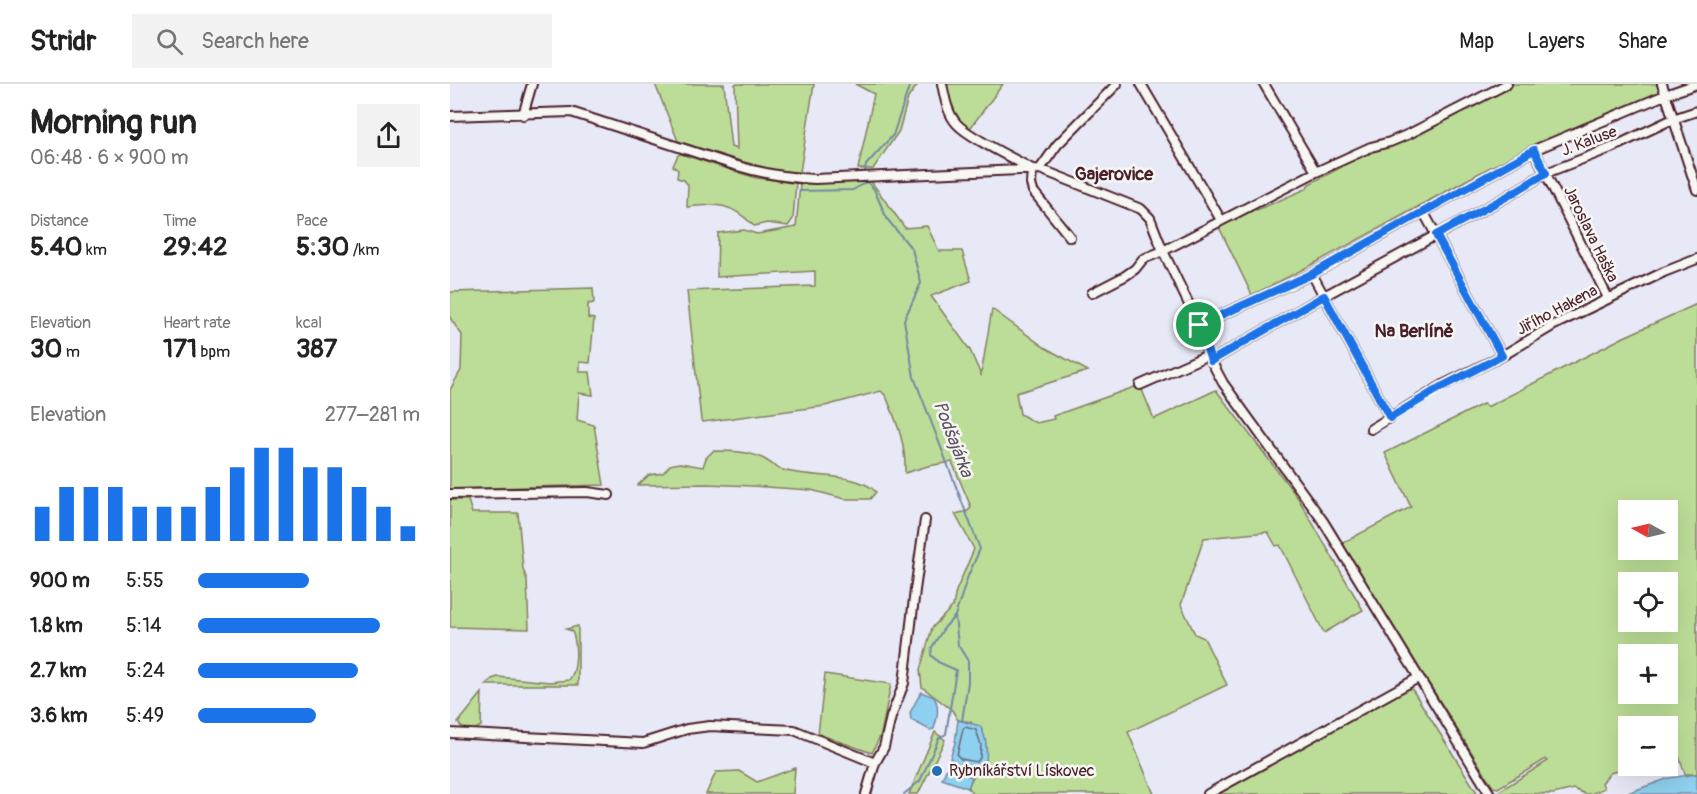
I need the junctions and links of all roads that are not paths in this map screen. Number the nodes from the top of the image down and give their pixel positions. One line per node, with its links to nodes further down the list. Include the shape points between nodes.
1 (532, 84): 11 (street)
2 (942, 84): 15 (street, via 945,104 958,124)
3 (1117, 84): 15 (street)
4 (1141, 84): 20 (street)
5 (1264, 84): 16 (street)
6 (1507, 84): 16 (street, via 1409,134)
7 (1662, 84): 9 (street)
8 (1697, 84): 9 (street)
9 (1665, 95): 13 (street); 14 (street)
10 (1697, 111): 13 (street, J. Kaluse)
11 (524, 115): 12 (street); 15 (street, via 583,115 759,172 809,179)
12 (450, 116)
13 (1673, 119): 17 (street, J. Kaluse); 18 (street)
14 (1534, 150): 17 (street, Jaroslava Haška); 19 (street)
15 (1036, 169): 22 (street, via 1031,183 1033,191); 23 (street, via 1141,209 1150,218)
16 (1316, 172): 20 (street)
17 (1546, 173): 21 (street, J. Kaluse); 28 (street, Jaroslava Haška)
18 (1697, 190)
19 (1423, 211): 21 (street); 25 (street)
20 (1221, 220): 23 (street)
21 (1436, 235): 27 (street, J. Kaluse); 30 (street)
22 (1070, 237)
23 (1163, 251): 26 (street, via 1143,259 1135,269); 29 (street)
24 (1697, 260): 28 (street, Jiřího Hakena)
25 (1312, 274): 27 (street); 29 (street)
26 (1092, 293)
27 (1324, 296): 31 (street, J. Kaluse); 33 (street)
28 (1608, 298): 30 (street, Jiřího Hakena)
29 (1199, 325): 31 (street)
30 (1502, 356): 33 (street, Jiřího Hakena)
31 (1210, 358): 32 (street, J. Kaluse); 38 (street, via 1323,521)
32 (1140, 385)
33 (1390, 418): 34 (street, Jiřího Hakena)
34 (1371, 429)
35 (450, 494): 36 (street)
36 (609, 495)
37 (926, 520): 40 (street, via 904,683 884,747)
38 (1418, 678): 42 (street); 43 (street)
39 (450, 733): 40 (street, via 643,743 710,726 794,730)
40 (875, 763): 41 (street)
41 (867, 794)
42 (1208, 794)
43 (1490, 794)

